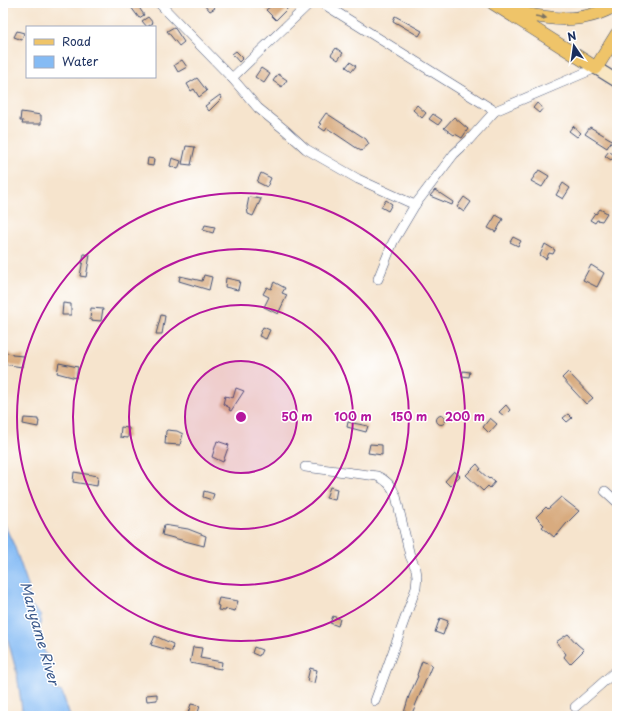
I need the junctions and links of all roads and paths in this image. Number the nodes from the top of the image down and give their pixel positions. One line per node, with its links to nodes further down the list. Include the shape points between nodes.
1 (159, 3): 8 (street)
2 (310, 3): 8 (street)
3 (322, 3): 10 (street)
4 (617, 4): 5 (main road, one-way to 4, via 554,19 571,19 606,11)
5 (498, 6): 7 (main road)
6 (617, 34): 7 (main road)
7 (596, 68): 9 (main road); 10 (street)
8 (232, 78): 11 (street, via 258,108 306,149 358,179)
9 (617, 81)
10 (495, 111): 11 (street, via 454,154)
11 (415, 206): 12 (street, via 392,242)
12 (378, 279)
13 (305, 467): 17 (street, via 377,476 387,481 396,496 410,556 416,569 416,588)
14 (606, 491): 15 (street)
15 (617, 502)
16 (617, 670): 18 (street)
17 (375, 701)
18 (575, 707)

